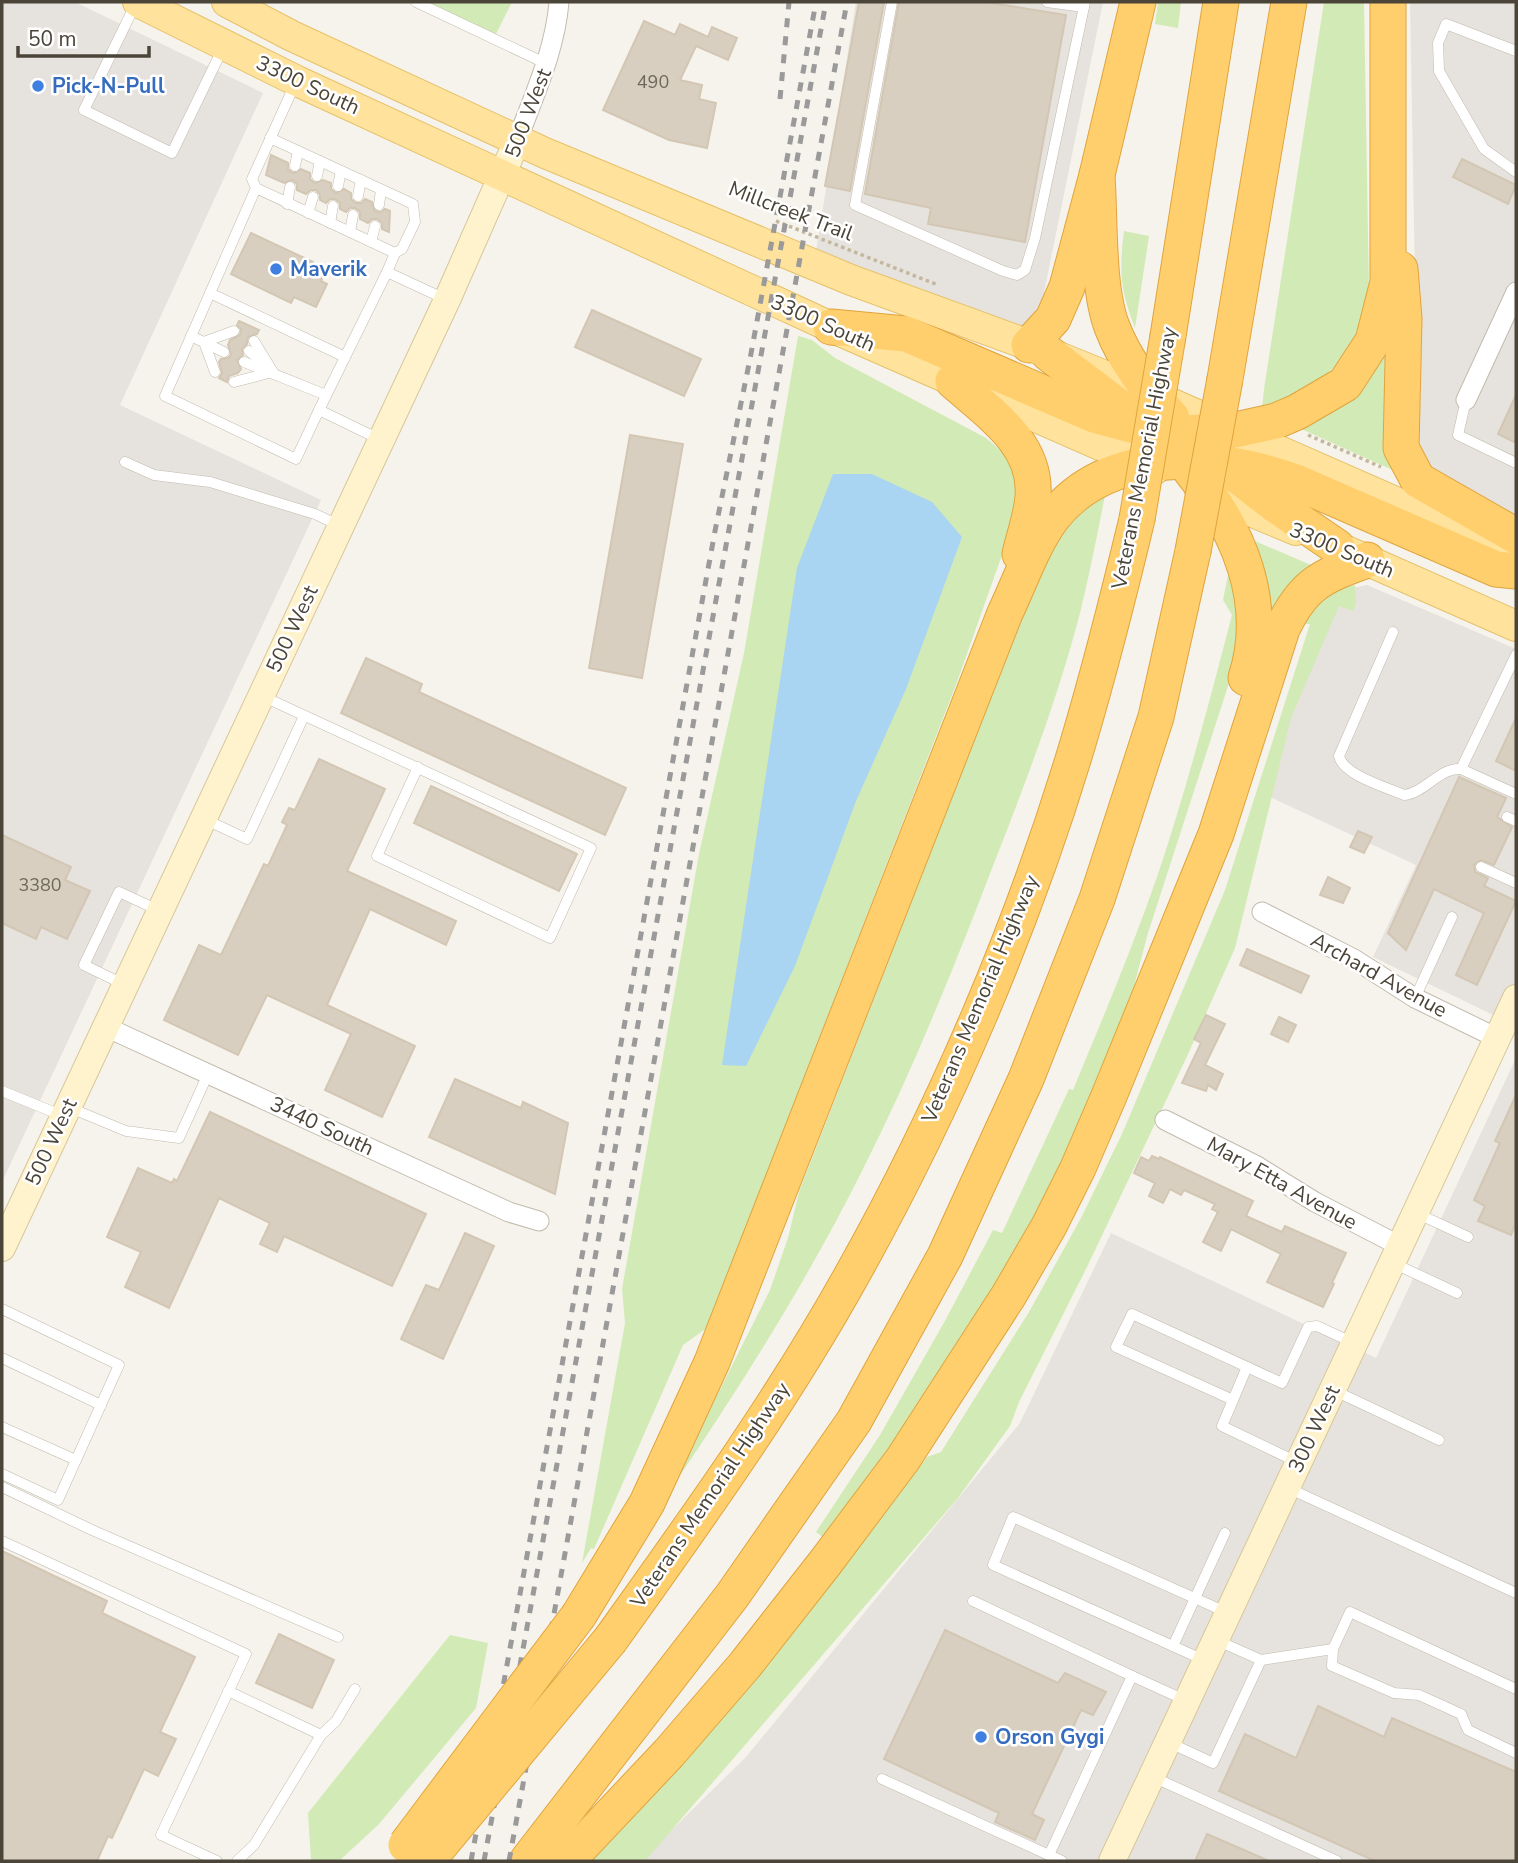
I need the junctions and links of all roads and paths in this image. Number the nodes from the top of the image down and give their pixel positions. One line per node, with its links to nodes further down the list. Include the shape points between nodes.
1 (137, 2): 12 (main road, 3300 South); 12 (lane, via 84,110 173,153)
2 (227, 2): 17 (main road, 3300 South)
3 (416, 2): 14 (lane)
4 (559, 2): 14 (street, 500 West)
5 (892, 2): 11 (lane, via 855,205 1017,275 1025,270 1035,238)
6 (1047, 2): 11 (lane)
7 (1138, 2): 25 (highway)
8 (1221, 2): 149 (highway, Veterans Memorial Highway, bridge, via 1137,519 1111,626 1055,815 960,1057 853,1273 719,1487 611,1639)
9 (1289, 2): 150 (highway, bridge, via 1225,379 1156,717 1097,899 1026,1079 945,1256 853,1421 732,1596)
10 (1388, 2): 19 (highway)
11 (1084, 5)
12 (225, 45): 15 (main road, 3300 South)
13 (1516, 51): 23 (lane, via 1446,24 1438,43 1439,71 1484,149)
14 (547, 64): 17 (street, 500 West)
15 (297, 80): 16 (lane); 24 (main road, 3300 South)
16 (270, 138): 18 (lane); 30 (lane, via 252,178)
17 (517, 141): 24 (main road, 500 West); 55 (main road, 3300 South, via 851,280)
18 (298, 151): 20 (lane); 21 (lane)
19 (1390, 151): 68 (highway, via 1388,282 1373,341 1345,384 1286,417); 78 (highway, via 1404,319 1401,448 1418,480)
20 (320, 161): 22 (lane); 26 (lane)
21 (295, 166)
22 (341, 171): 27 (lane); 28 (lane)
23 (1516, 172)
24 (503, 175): 49 (main road, 500 West); 50 (main road, 3300 South)
25 (1097, 175): 55 (highway, via 1067,286); 64 (highway, via 1107,310 1126,357)
26 (317, 176)
27 (361, 180): 31 (lane); 32 (lane)
28 (338, 186)
29 (290, 187): 34 (lane)
30 (256, 188): 34 (lane); 47 (lane)
31 (382, 190): 35 (lane); 44 (lane, via 413,204 415,222)
32 (358, 196)
33 (313, 197): 37 (lane)
34 (287, 204): 37 (lane)
35 (379, 205)
36 (332, 206): 40 (lane)
37 (308, 213): 40 (lane)
38 (353, 215): 42 (lane)
39 (772, 220): 46 (path, Millcreek Trail)
40 (330, 223): 42 (lane)
41 (375, 226): 43 (lane)
42 (350, 232): 43 (lane)
43 (371, 242): 44 (lane)
44 (395, 253): 45 (lane)
45 (387, 272): 49 (lane); 57 (lane)
46 (948, 289)
47 (210, 293): 51 (lane); 57 (lane)
48 (1515, 297): 65 (street)
49 (447, 300): 70 (main road, 500 West)
50 (831, 327): 62 (main road, 3300 South); 67 (highway, via 906,334 1094,415)
51 (191, 336): 53 (lane); 66 (lane, via 165,396 296,460)
52 (232, 336): 53 (lane)
53 (204, 342): 56 (lane); 59 (lane)
54 (251, 346): 60 (lane)
55 (1038, 349): 64 (main road, 3300 South); 67 (highway)
56 (224, 352)
57 (345, 357): 63 (lane)
58 (244, 362): 60 (lane)
59 (217, 368)
60 (273, 372): 61 (lane); 63 (lane)
61 (236, 378)
62 (953, 381): 74 (main road, 3300 South); 82 (highway, via 1015,436 1029,463 1034,495)
63 (326, 395): 66 (lane)
64 (1154, 396): 68 (main road, 3300 South); 71 (highway)
65 (1466, 400): 73 (lane, via 1458,435)
66 (319, 410): 70 (lane)
67 (1150, 430): 71 (highway)
68 (1235, 430): 71 (highway); 80 (main road, 3300 South)
69 (1296, 430): 75 (path)
70 (381, 440): 77 (main road, 500 West)
71 (1184, 447): 74 (highway); 76 (highway)
72 (125, 462): 77 (lane, via 154,475 210,482)
73 (1516, 463)
74 (1143, 464): 76 (main road, 3300 South); 82 (highway, via 1104,477 1068,501 1042,536)
75 (1390, 471)
76 (1214, 478): 79 (highway, via 1274,504); 81 (highway, via 1250,467 1496,569); 97 (highway, via 1247,570 1255,633 1250,665 1188,859)
77 (340, 526): 86 (main road, 500 West)
78 (1516, 536)
79 (1352, 553): 83 (main road, 3300 South); 97 (highway, via 1293,605 1216,834)
80 (1516, 555)
81 (1516, 570)
82 (1005, 613): 149 (highway, bridge, via 712,1362 647,1503 579,1615)
83 (1516, 626)
84 (1393, 632): 89 (lane, via 1340,762 1404,795 1450,770)
85 (1516, 655): 89 (lane)
86 (261, 696): 87 (lane); 91 (main road, 500 West)
87 (304, 716): 88 (lane); 91 (lane, via 247,839)
88 (418, 767): 88 (lane, via 591,848 550,938 377,856)
89 (1461, 769): 90 (lane)
90 (1516, 794)
91 (204, 819): 94 (main road, 500 West)
92 (1481, 867): 93 (lane)
93 (1516, 883)
94 (160, 911): 98 (main road, 500 West); 98 (lane, via 118,892 84,965)
95 (1262, 912): 99 (street, Archard Avenue, via 1354,959)
96 (1452, 917): 99 (lane)
97 (1158, 973): 153 (highway, via 1078,1168 1049,1226 937,1409 745,1665)
98 (125, 985): 101 (main road, 500 West)
99 (1415, 998): 102 (street, Archard Avenue)
100 (1516, 998): 102 (main road, 300 West)
101 (106, 1027): 103 (street, 3440 South); 105 (main road, 500 West)
102 (1497, 1038): 107 (main road, 300 West)
103 (208, 1074): 105 (lane, via 179,1138 126,1131); 108 (street, 3440 South)
104 (2, 1091): 105 (lane)
105 (66, 1112): 110 (main road, 500 West)
106 (1165, 1119): 111 (street, Mary Etta Avenue, via 1257,1166)
107 (1416, 1212): 109 (lane); 111 (main road, 300 West)
108 (539, 1222)
109 (1468, 1237)
110 (4, 1240)
111 (1396, 1254): 112 (lane); 114 (main road, 300 West)
112 (1457, 1293)
113 (2, 1309): 119 (lane, via 119,1365)
114 (1354, 1343): 116 (lane, via 1317,1326 1308,1327 1282,1383); 117 (main road, 300 West)
115 (2, 1359): 119 (lane)
116 (1247, 1367): 118 (lane); 118 (lane, via 1132,1314 1116,1348)
117 (1333, 1390): 121 (lane); 123 (main road, 300 West)
118 (1233, 1400): 123 (lane, via 1222,1426)
119 (101, 1405): 122 (lane)
120 (2, 1427): 122 (lane)
121 (1439, 1440)
122 (76, 1460): 124 (lane, via 58,1500)
123 (1299, 1462): 126 (main road, 300 West)
124 (2, 1474)
125 (2, 1487): 133 (lane)
126 (1287, 1488): 129 (lane); 132 (main road, 300 West)
127 (1225, 1533): 130 (lane)
128 (2, 1541): 141 (lane, via 246,1654)
129 (1516, 1593)
130 (1195, 1598): 132 (lane); 134 (lane); 134 (lane, via 1013,1517 993,1565)
131 (973, 1601): 138 (lane)
132 (1228, 1614): 136 (main road, 300 West)
133 (338, 1637)
134 (1173, 1646): 136 (lane)
135 (1333, 1649): 137 (lane); 140 (lane, via 1350,1612); 145 (lane, via 1332,1666 1394,1693 1419,1695 1461,1714 1468,1730)
136 (1211, 1650): 137 (lane); 142 (main road, 300 West)
137 (1261, 1660): 144 (lane, via 1213,1763)
138 (1132, 1676): 142 (lane); 148 (lane)
139 (355, 1689): 143 (lane, via 336,1721)
140 (1516, 1689)
141 (228, 1691): 143 (lane); 151 (lane, via 161,1835)
142 (1187, 1701): 144 (main road, 300 West)
143 (321, 1735): 152 (lane, via 254,1845)
144 (1168, 1742): 146 (main road, 300 West)
145 (1516, 1753)
146 (1152, 1777): 155 (main road, 300 West); 156 (lane)
147 (882, 1779): 148 (lane)
148 (1048, 1855): 154 (lane)
149 (409, 1856)
150 (530, 1857)
151 (217, 1861)
152 (237, 1861)
153 (567, 1861)
154 (1062, 1861)
155 (1112, 1861)
156 (1337, 1861)

